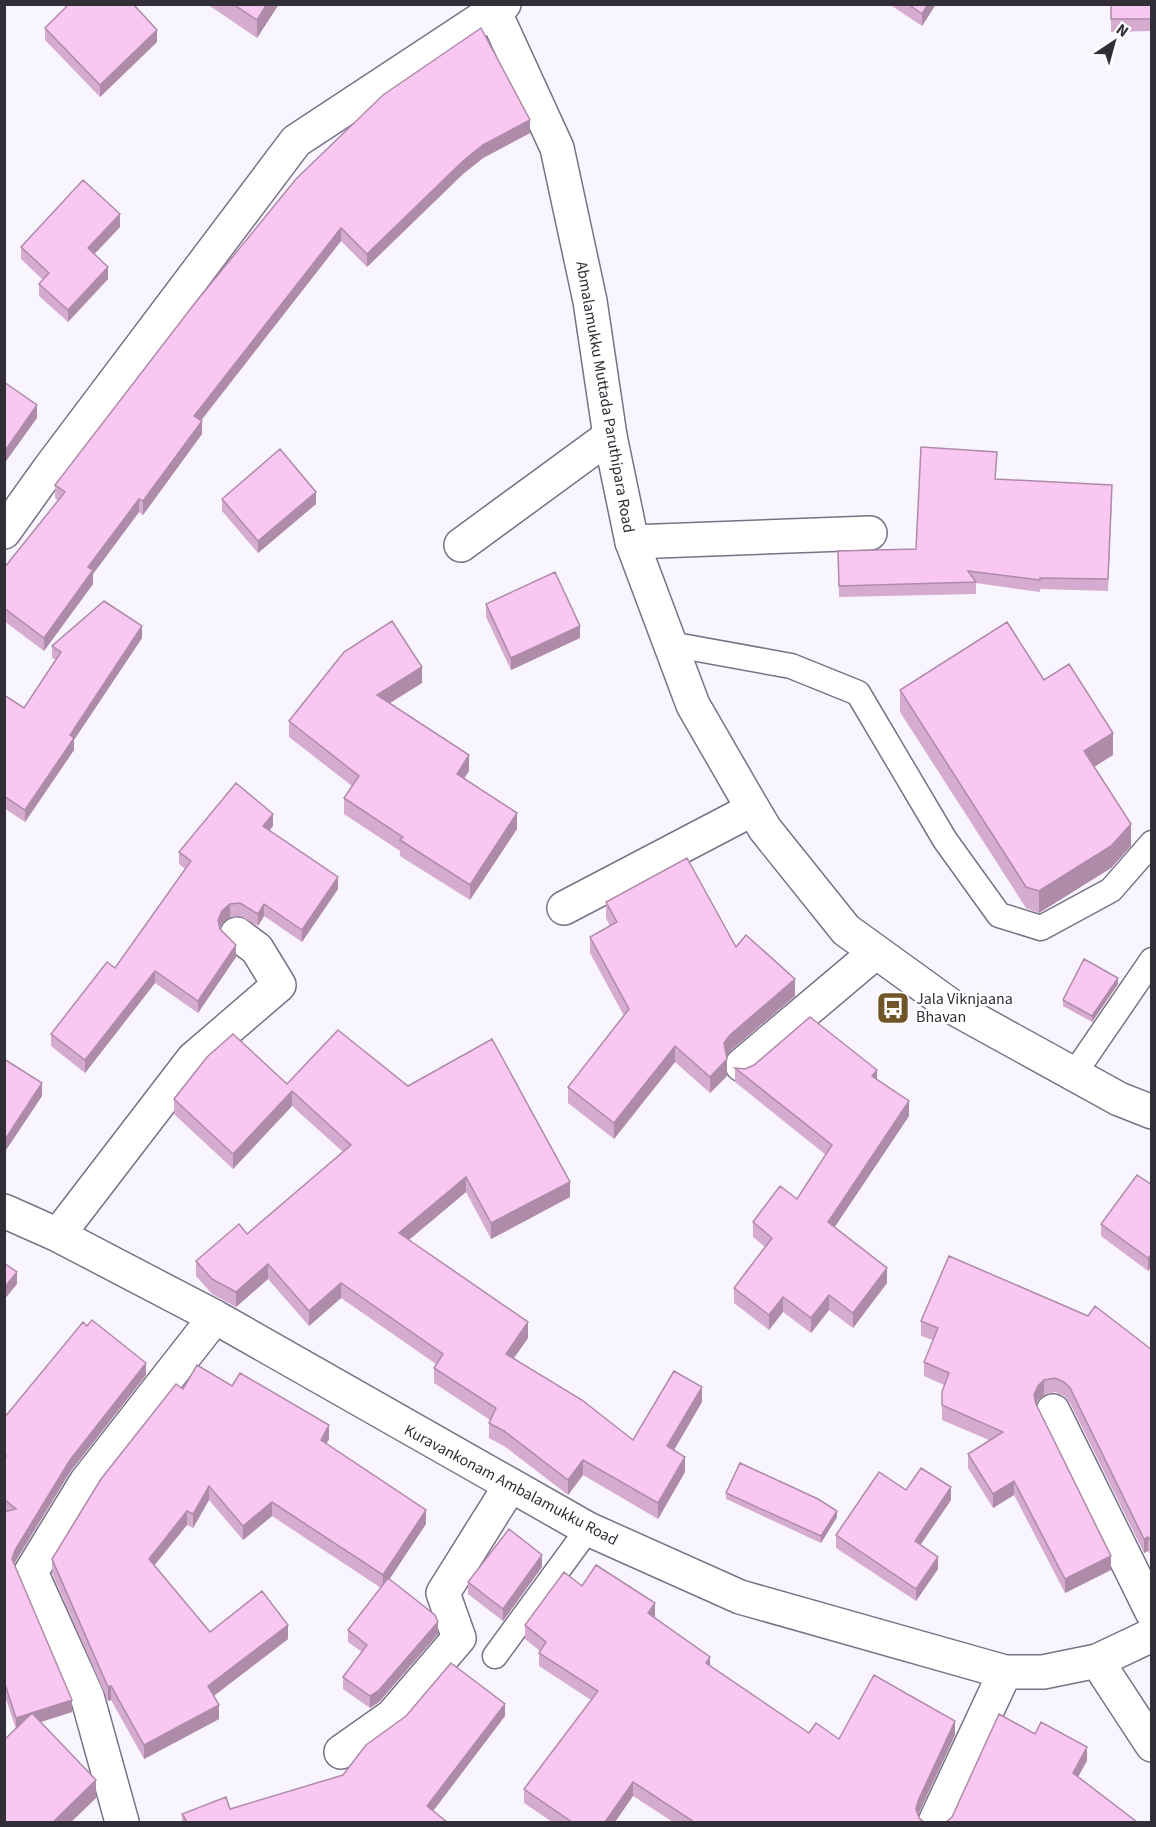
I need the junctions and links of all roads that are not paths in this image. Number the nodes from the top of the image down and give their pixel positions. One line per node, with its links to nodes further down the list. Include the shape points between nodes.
1 (496, 6): 2 (street, Abmalamukku Muttada Paruthipara Road, via 557,148 590,301); 3 (street, via 296,141)
2 (610, 436): 5 (street, Abmalamukku Muttada Paruthipara Road); 6 (street)
3 (4, 532)
4 (870, 533): 5 (street)
5 (632, 542): 7 (street, Abmalamukku Muttada Paruthipara Road)
6 (462, 545)
7 (670, 644): 8 (street, Abmalamukku Muttada Paruthipara Road, via 693,705); 9 (lane, via 790,666 858,693 945,840 999,915 1041,928 1111,890)
8 (753, 809): 10 (street); 12 (street, Abmalamukku Muttada Paruthipara Road, via 846,930)
9 (1152, 843)
10 (564, 908)
11 (237, 934): 18 (street, via 257,949 279,985 194,1059)
12 (876, 951): 14 (street); 15 (street, Abmalamukku Muttada Paruthipara Road, via 954,1008)
13 (1152, 960): 15 (lane)
14 (742, 1065)
15 (1074, 1074): 16 (street, Abmalamukku Muttada Paruthipara Road)
16 (1152, 1112)
17 (4, 1211): 18 (street, Kuravankonam Ambalamukku Road)
18 (58, 1235): 19 (street, Kuravankonam Ambalamukku Road)
19 (215, 1317): 21 (street, Kuravankonam Ambalamukku Road); 30 (street, via 86,1482 31,1572 87,1696)
20 (1053, 1411): 23 (street)
21 (510, 1486): 22 (street, Kuravankonam Ambalamukku Road); 29 (street, via 443,1593 459,1638 392,1716)
22 (588, 1529): 25 (lane); 27 (street, Kuravankonam Ambalamukku Road, via 740,1597)
23 (1152, 1612)
24 (1152, 1635): 26 (street, Kuravankonam Ambalamukku Road)
25 (495, 1656)
26 (1097, 1661): 27 (street, Kuravankonam Ambalamukku Road, via 1042,1672); 28 (street)
27 (1005, 1672): 31 (street)
28 (1152, 1745)
29 (341, 1752)
30 (122, 1822)
31 (935, 1822)

